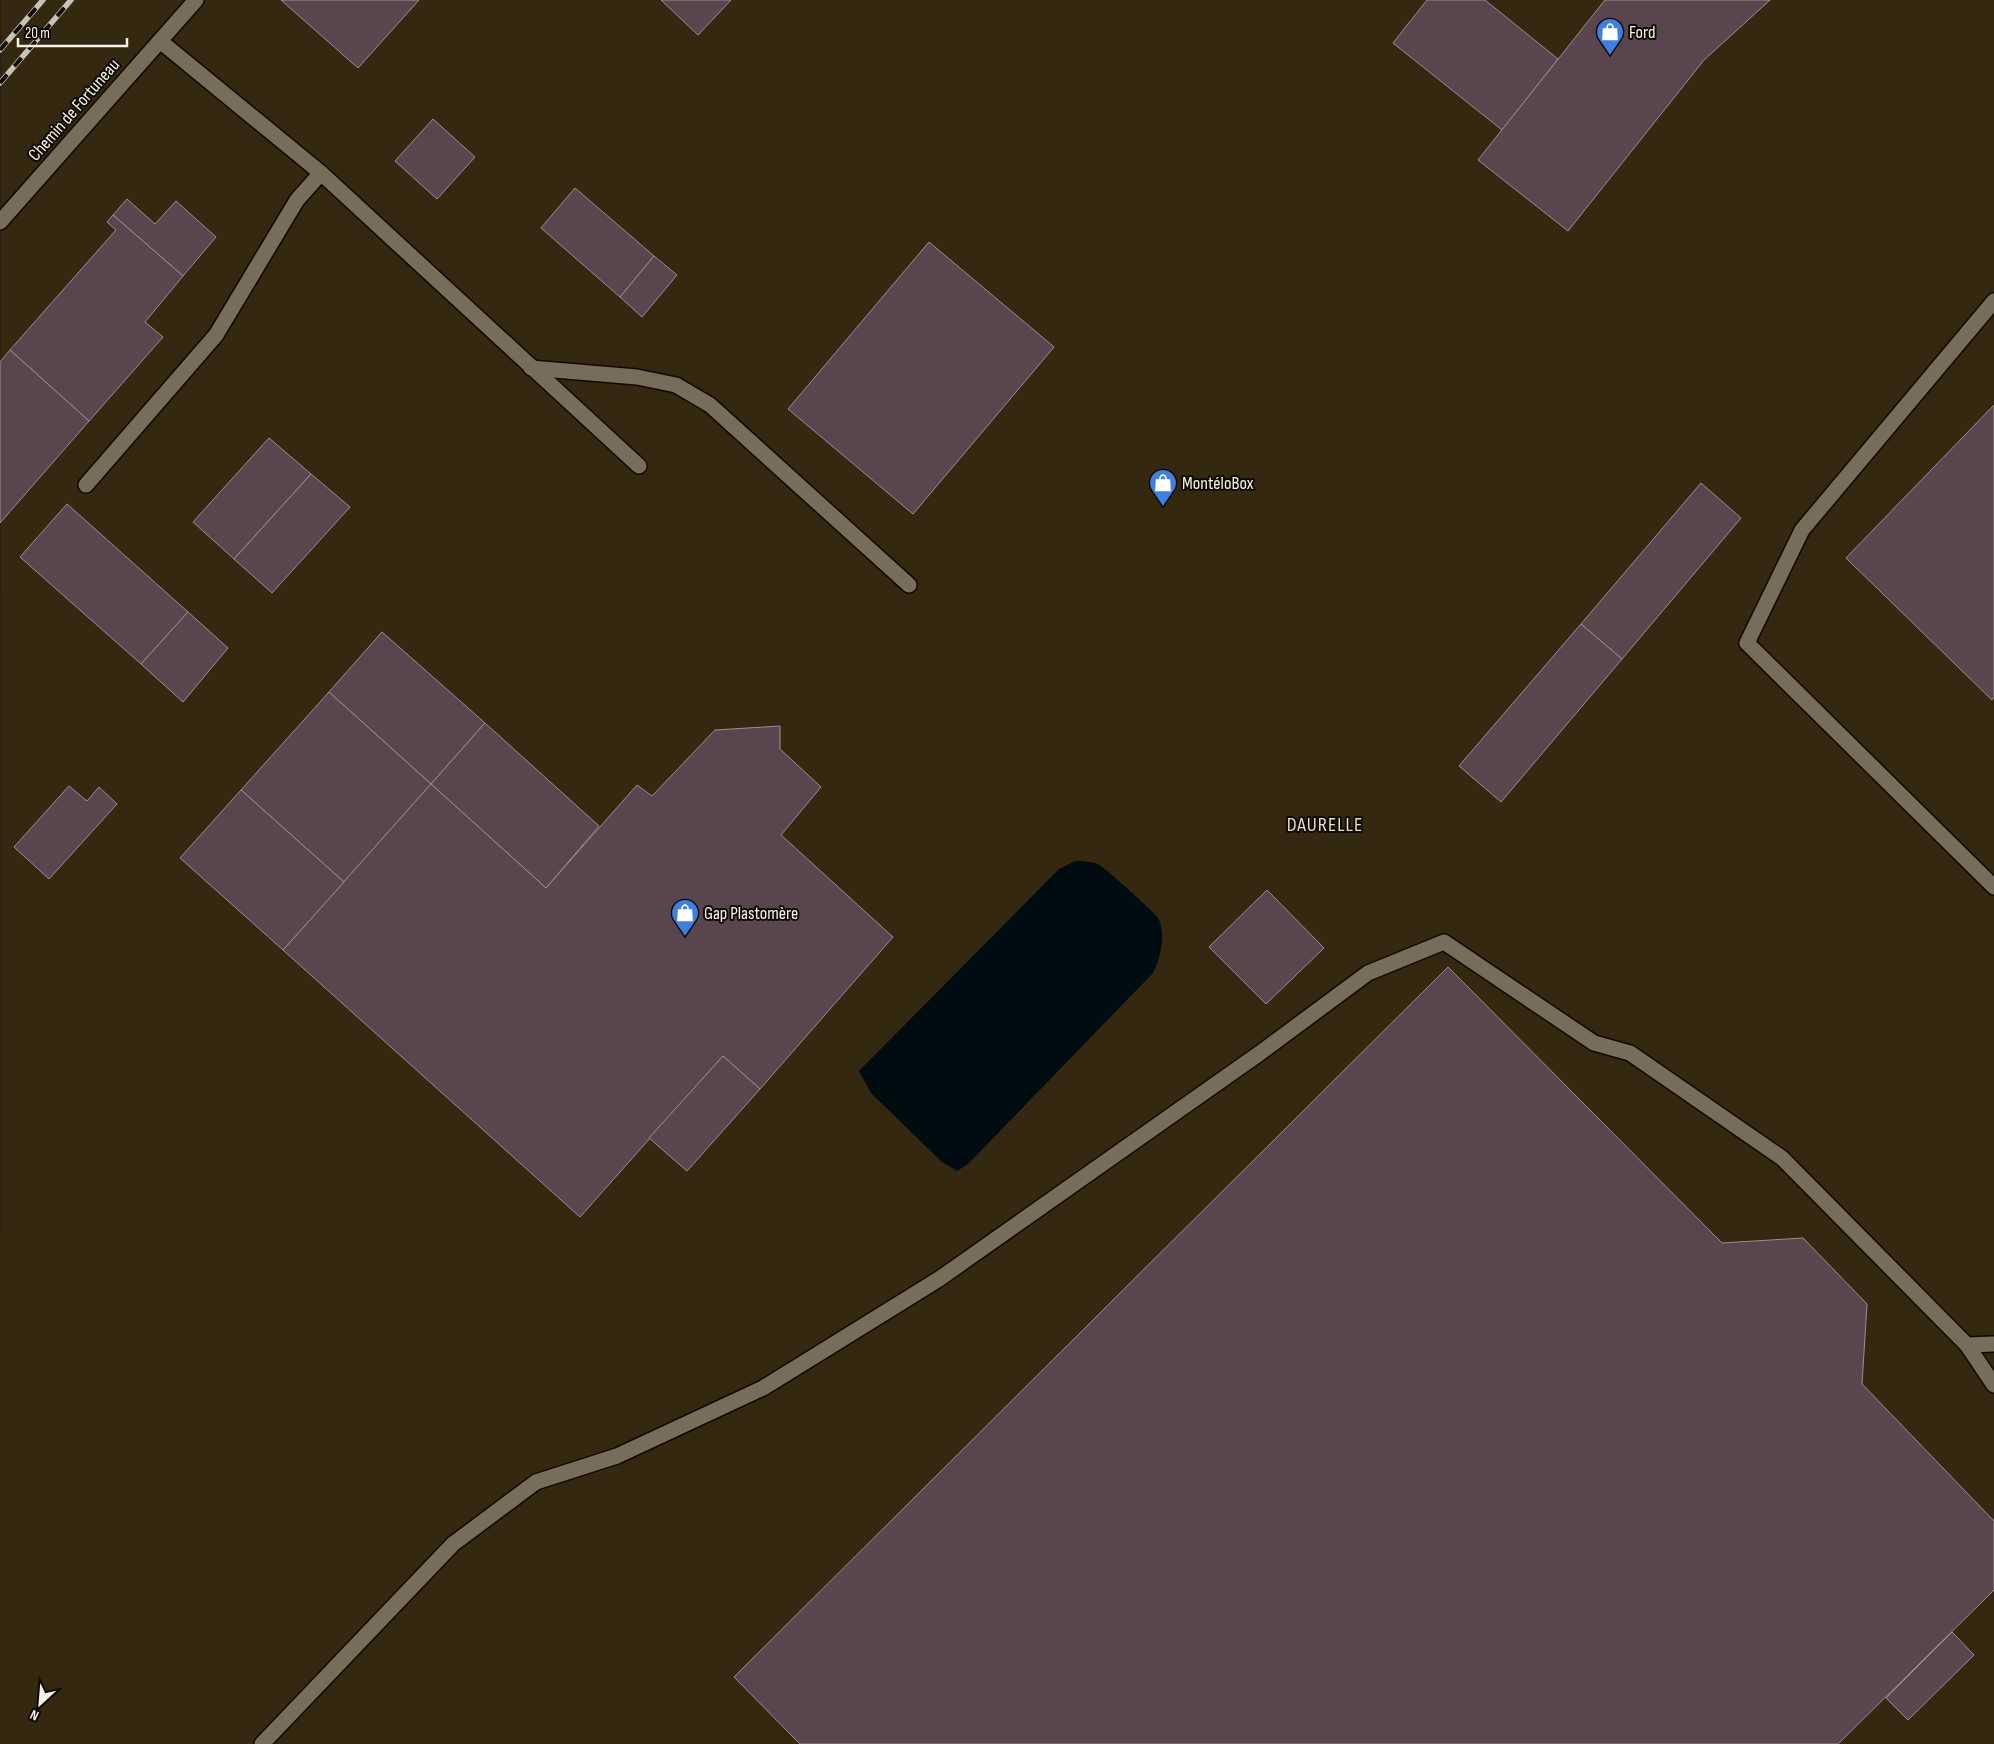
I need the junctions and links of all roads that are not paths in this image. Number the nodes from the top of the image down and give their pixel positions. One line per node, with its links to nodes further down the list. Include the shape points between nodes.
1 (196, 0): 2 (street, Chemin de Fortuneau)
2 (160, 41): 3 (street); 4 (street, Chemin de Fortuneau)
3 (321, 172): 6 (street); 8 (street, via 297,200 216,335)
4 (0, 222)
5 (1994, 302): 10 (street, via 1802,530 1747,643)
6 (530, 368): 7 (street); 9 (street, via 637,377 676,385 710,404)
7 (639, 466)
8 (86, 485)
9 (909, 585)
10 (1994, 887)
11 (1994, 1344): 12 (street)
12 (1967, 1345): 13 (street); 14 (street, via 1782,1158 1630,1053 1594,1043 1444,942 1368,973 939,1279 762,1388 617,1456 536,1482 453,1544)
13 (1994, 1385)
14 (262, 1744)

